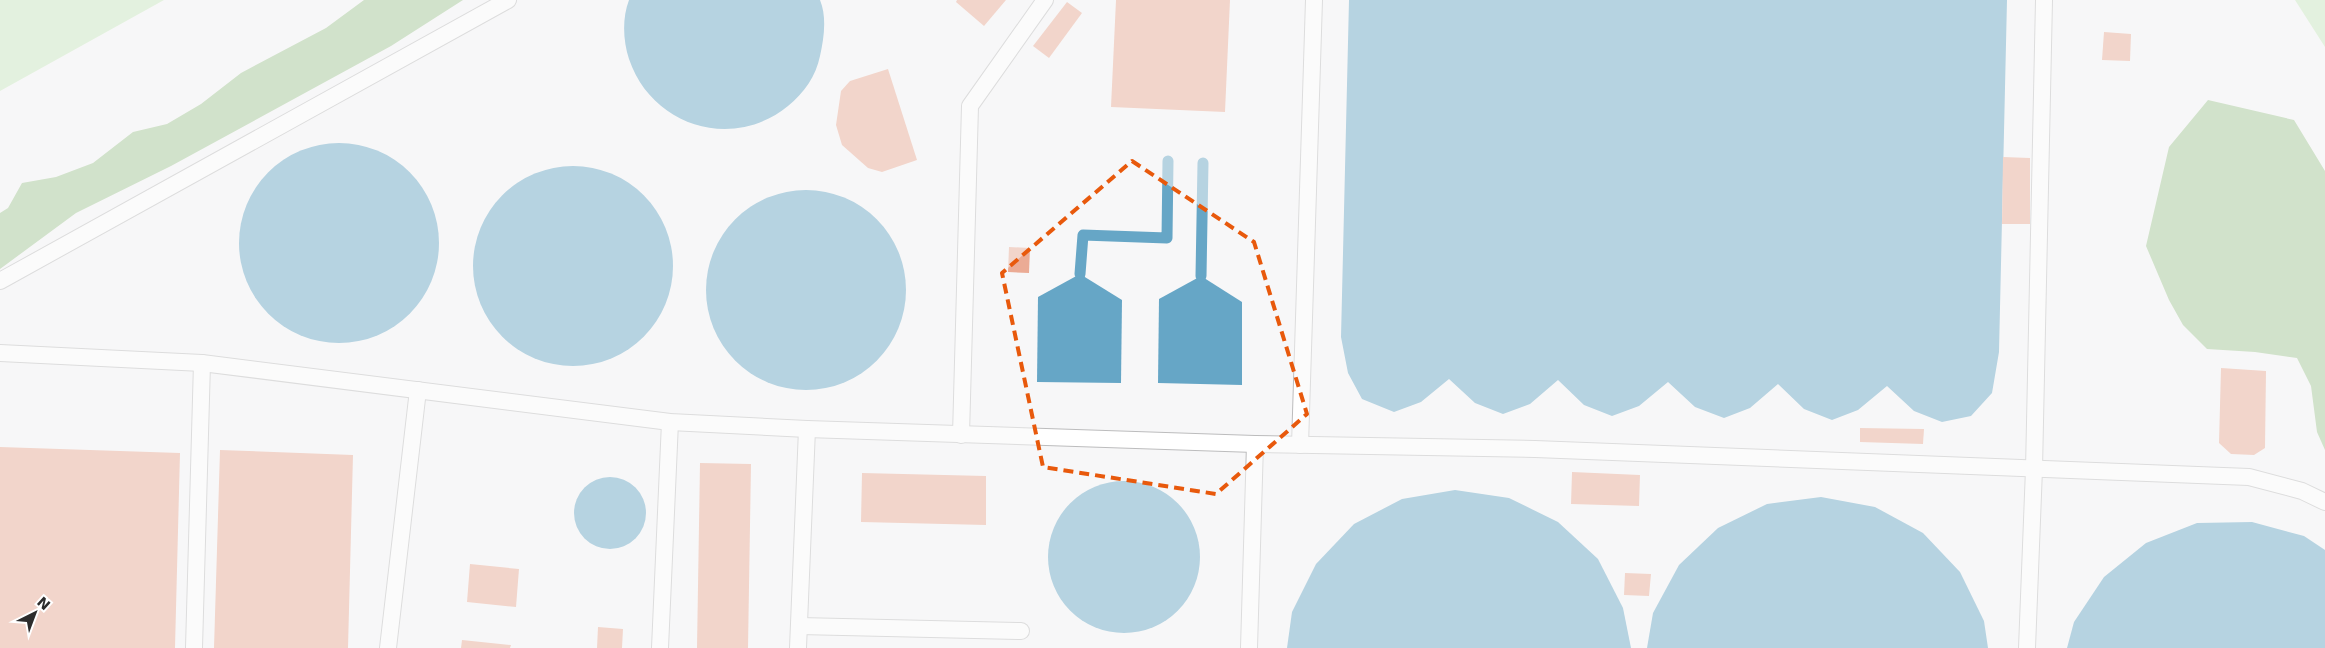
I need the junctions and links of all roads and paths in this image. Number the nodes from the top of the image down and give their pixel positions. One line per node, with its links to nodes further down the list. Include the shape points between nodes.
1 (508, 0): 5 (lane)
2 (1045, 0): 11 (lane, via 970,106)
3 (1314, 0): 13 (lane)
4 (2044, 0): 14 (lane)
5 (0, 281)
6 (0, 353): 7 (lane)
7 (202, 363): 8 (lane); 18 (lane)
8 (418, 390): 9 (lane); 19 (lane)
9 (670, 422): 10 (lane); 20 (lane)
10 (806, 430): 11 (lane); 16 (lane)
11 (961, 435): 12 (lane)
12 (1255, 444): 13 (lane); 22 (lane)
13 (1300, 445): 14 (lane, via 1536,449)
14 (2034, 469): 15 (lane, via 2249,477 2302,491); 23 (lane)
15 (2325, 502)
16 (799, 626): 17 (lane); 21 (lane)
17 (1021, 631)
18 (194, 648)
19 (388, 648)
20 (660, 648)
21 (798, 648)
22 (1249, 648)
23 (2027, 648)

